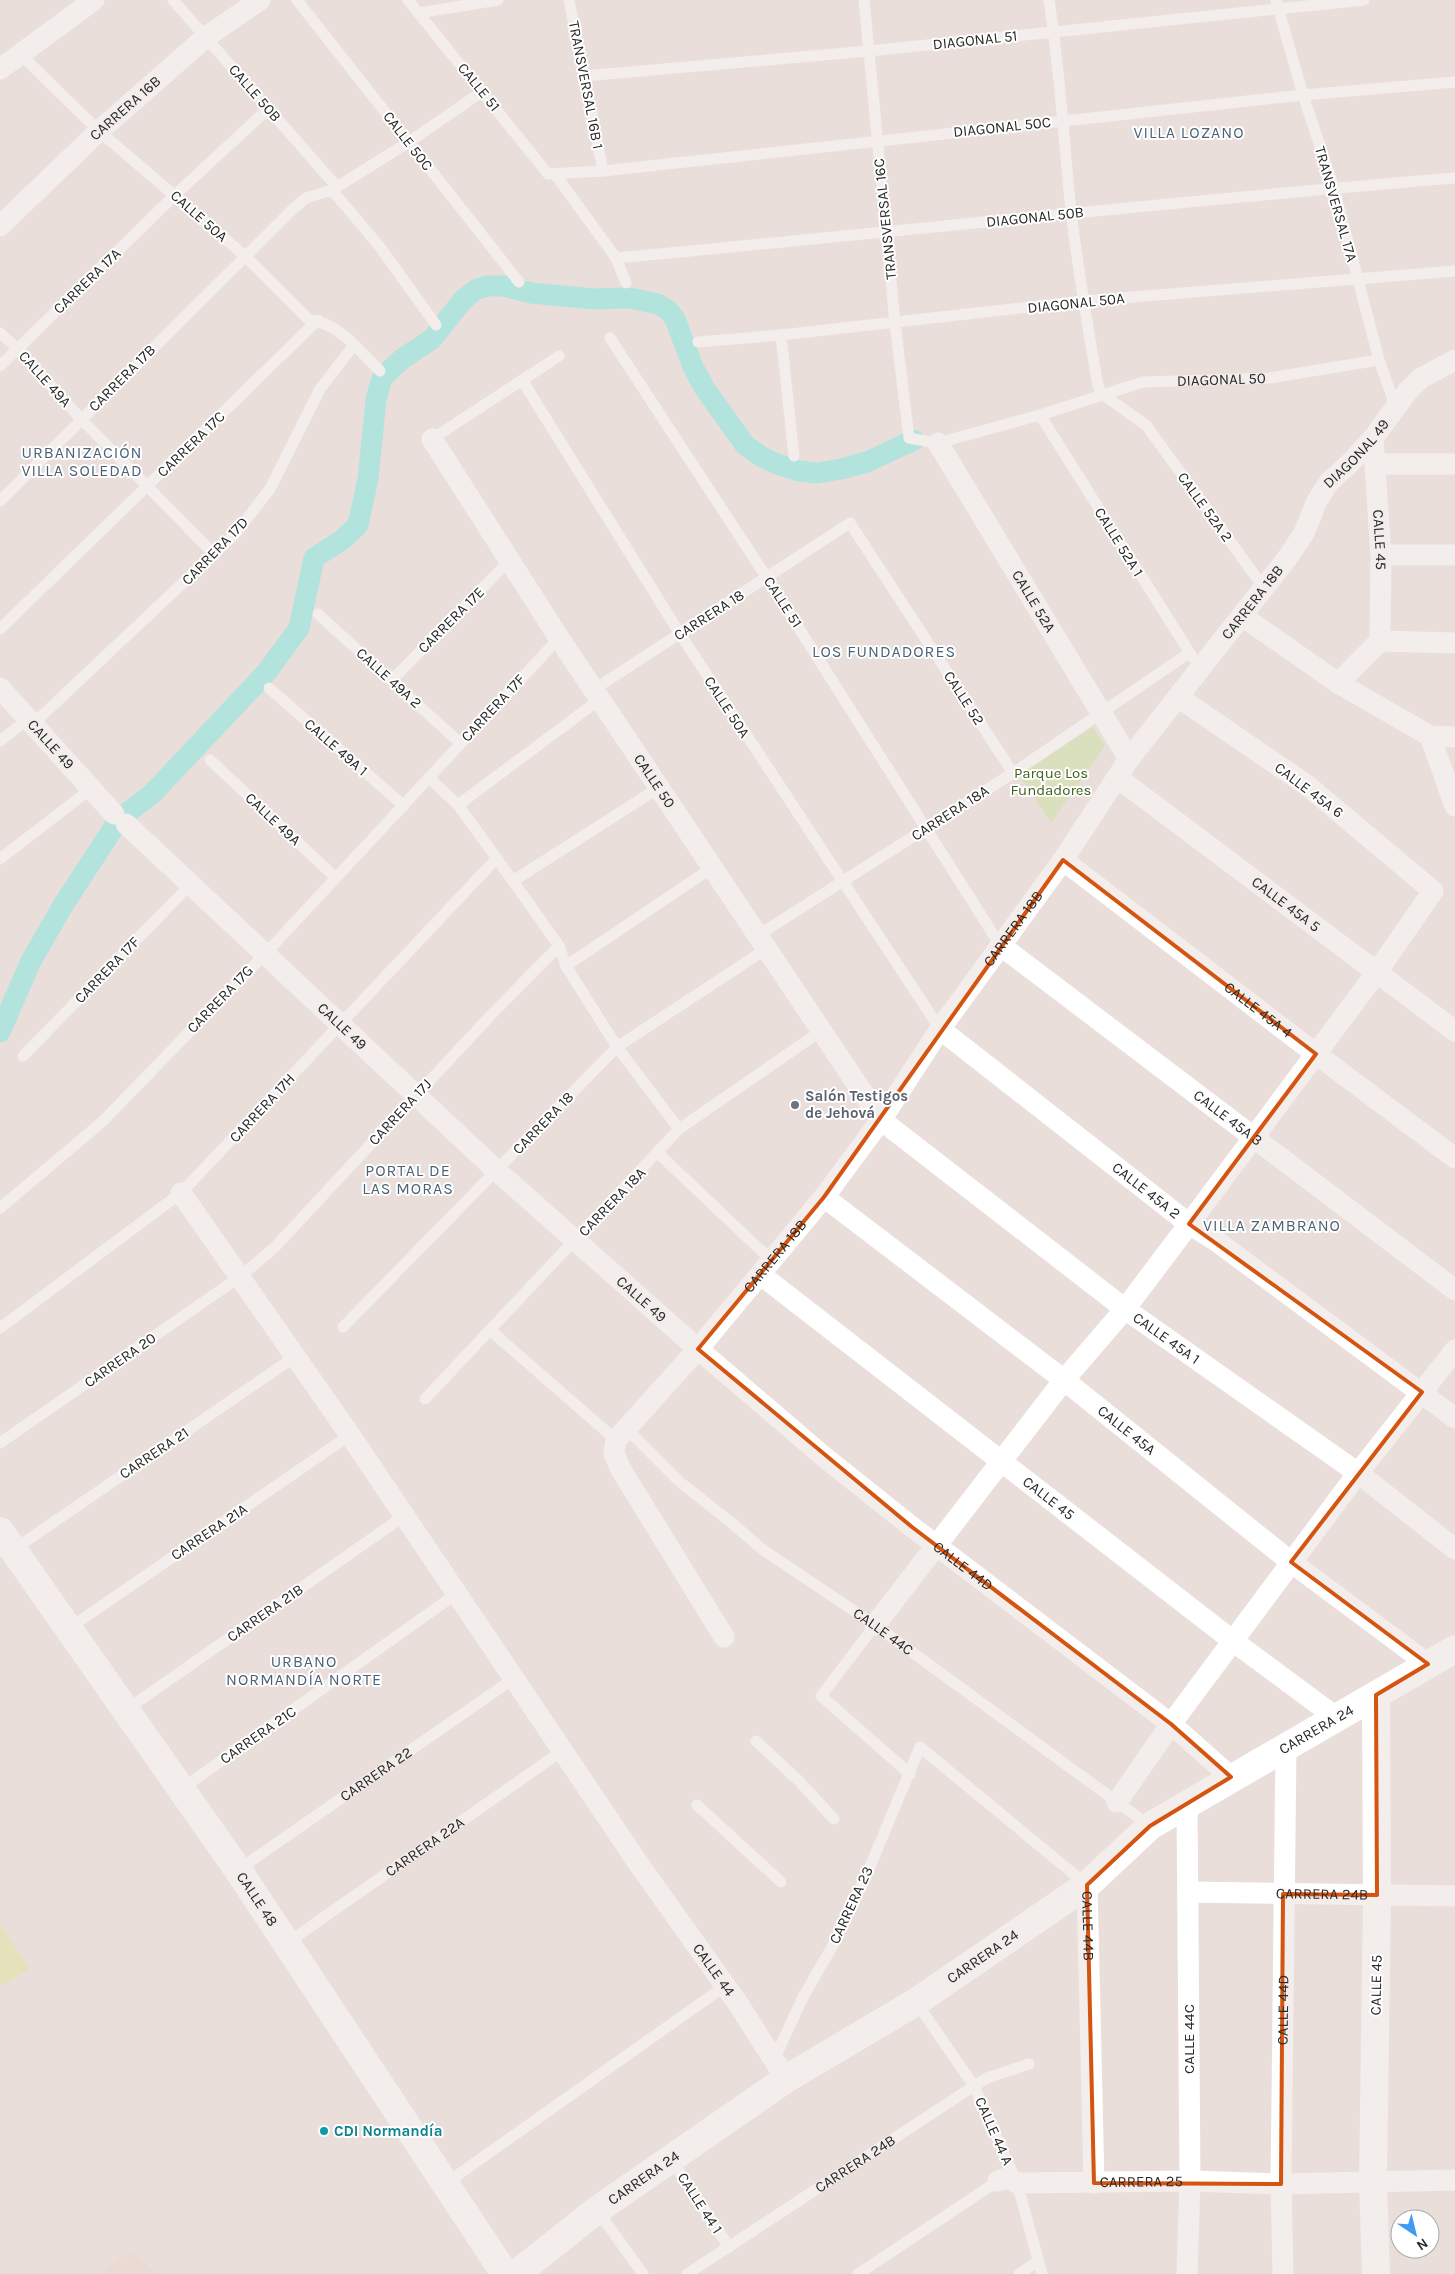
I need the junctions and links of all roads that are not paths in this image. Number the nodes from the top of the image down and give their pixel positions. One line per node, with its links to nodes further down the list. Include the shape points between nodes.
1 (94, 0): 16 (street)
2 (173, 0): 14 (lane, CALLE 50B)
3 (260, 0): 14 (street, CARRERA 16B)
4 (297, 0): 26 (lane, CALLE 50C)
5 (408, 0): 12 (lane, CALLE 51)
6 (498, 0): 12 (lane)
7 (569, 0): 18 (lane, TRANSVERSAL 16B 1)
8 (864, 0): 15 (lane, TRANSVERSAL 16C)
9 (1049, 0): 13 (lane)
10 (1364, 0): 11 (lane, DIAGONAL 51)
11 (1277, 4): 13 (lane, DIAGONAL 51); 21 (lane, TRANSVERSAL 17A)
12 (418, 13): 20 (lane, CALLE 51)
13 (1054, 32): 15 (lane, DIAGONAL 51); 23 (lane)
14 (206, 37): 22 (lane, CALLE 50B); 24 (street, CARRERA 16B)
15 (869, 50): 18 (lane, DIAGONAL 51); 25 (lane, TRANSVERSAL 16C)
16 (20, 54): 17 (street); 24 (lane, CALLE 50A)
17 (0, 69)
18 (584, 76): 27 (lane, TRANSVERSAL 16B 1)
19 (1455, 82): 21 (lane, DIAGONAL 50C)
20 (483, 91): 26 (lane, CARRERA 17B); 28 (lane, CALLE 51)
21 (1304, 95): 23 (lane, DIAGONAL 50C); 30 (lane, TRANSVERSAL 17A)
22 (269, 108): 31 (lane, CALLE 50B); 32 (lane, CARRERA 17A)
23 (1064, 120): 25 (lane, DIAGONAL 50C); 33 (lane)
24 (99, 131): 32 (lane, CALLE 50A); 34 (street, CARRERA 16B)
25 (877, 141): 27 (lane, DIAGONAL 50C); 35 (lane, TRANSVERSAL 16C)
26 (409, 142): 31 (lane, CARRERA 17B); 40 (lane, CALLE 50C)
27 (603, 171): 28 (lane, DIAGONAL 50C)
28 (552, 174): 37 (lane, CALLE 51)
29 (1455, 178): 30 (lane, DIAGONAL 50B)
30 (1334, 188): 33 (lane, DIAGONAL 50B); 39 (lane, TRANSVERSAL 17A)
31 (334, 189): 36 (lane, CARRERA 17B, via 306,198); 45 (lane, CALLE 50B)
32 (175, 195): 36 (lane, CALLE 50A); 51 (lane, CARRERA 17A)
33 (1071, 213): 35 (lane, DIAGONAL 50B); 42 (lane)
34 (0, 226)
35 (886, 233): 37 (lane, DIAGONAL 50B); 44 (lane, TRANSVERSAL 16C)
36 (245, 256): 43 (lane, CALLE 50A, via 309,320); 61 (lane, CARRERA 17B)
37 (616, 258): 41 (lane, CALLE 51)
38 (1455, 271): 39 (lane, DIAGONAL 50A)
39 (1357, 280): 42 (lane, DIAGONAL 50A); 53 (lane, TRANSVERSAL 17A)
40 (519, 282)
41 (626, 283)
42 (1083, 301): 44 (lane, DIAGONAL 50A); 58 (lane)
43 (318, 320): 50 (lane, CALLE 50A, via 333,327); 68 (lane, CARRERA 17C)
44 (895, 323): 47 (lane, DIAGONAL 50A); 64 (lane, TRANSVERSAL 16C, via 909,438)
45 (436, 325)
46 (0, 333): 51 (lane, CALLE 49A)
47 (781, 335): 49 (lane, DIAGONAL 50A); 65 (lane)
48 (610, 338): 76 (lane, CALLE 51)
49 (698, 342)
50 (354, 345): 56 (lane, CALLE 50A); 72 (lane, CARRERA 17D, via 320,389 270,489)
51 (18, 349): 55 (lane, CARRERA 17A); 61 (lane, CALLE 49A)
52 (559, 356): 57 (lane)
53 (1379, 360): 58 (lane, DIAGONAL 50, via 1269,378 1143,382); 59 (lane, TRANSVERSAL 17A)
54 (1455, 360): 59 (street, via 1421,378 1406,392)
55 (0, 366)
56 (380, 371)
57 (522, 380): 63 (lane); 81 (lane, CALLE 50A)
58 (1102, 394): 60 (lane, DIAGONAL 50); 77 (lane, CALLE 52A 2, via 1146,425)
59 (1396, 408): 62 (street, DIAGONAL 49)
60 (1040, 415): 64 (lane); 85 (lane, CALLE 52A 1)
61 (81, 419): 68 (lane, CALLE 49A); 69 (lane, CARRERA 17B)
62 (1372, 438): 66 (street, CALLE 45); 70 (street, DIAGONAL 49, via 1329,482)
63 (432, 439): 75 (street, CALLE 50)
64 (938, 443): 92 (street, CALLE 52A)
65 (794, 456)
66 (1376, 464): 67 (street); 73 (street, CALLE 45)
67 (1455, 464)
68 (148, 486): 72 (lane, CALLE 49A); 80 (lane, CARRERA 17C)
69 (0, 500)
70 (1318, 501): 77 (street, CARRERA 18B, via 1304,533)
71 (850, 523): 76 (lane, CARRERA 18); 100 (lane, CALLE 52)
72 (215, 555): 93 (lane, CARRERA 17D)
73 (1380, 555): 74 (street); 83 (street, CALLE 45)
74 (1455, 555)
75 (510, 561): 82 (street, CALLE 50); 86 (lane, CARRERA 17E)
76 (767, 578): 81 (lane, CARRERA 18); 108 (lane, CALLE 51)
77 (1264, 588): 79 (street, CARRERA 18B)
78 (318, 614): 86 (lane, CALLE 49A 2)
79 (1242, 616): 85 (street, CARRERA 18B); 87 (street)
80 (0, 630)
81 (680, 634): 90 (lane, CARRERA 18); 115 (lane, CALLE 50A)
82 (559, 638): 90 (street, CALLE 50); 97 (lane, CARRERA 17F)
83 (1380, 641): 84 (street); 87 (street)
84 (1455, 643)
85 (1195, 660): 91 (street, CARRERA 18B); 92 (lane, CARRERA 18A)
86 (392, 680): 97 (lane, CALLE 49A 2)
87 (1338, 683): 94 (street)
88 (0, 688): 93 (street, CALLE 49)
89 (269, 688): 106 (lane, CALLE 49A 1)
90 (596, 695): 103 (street, CALLE 50); 105 (lane, CARRERA 18)
91 (1178, 697): 99 (street, CARRERA 18B); 122 (street, CALLE 45A 6, via 1308,786 1433,891)
92 (1100, 714): 99 (street, CALLE 52A); 100 (lane, CARRERA 18A)
93 (31, 721): 96 (lane, CARRERA 17D); 104 (street, CALLE 49)
94 (1430, 736): 95 (street); 107 (street)
95 (1455, 737)
96 (0, 741)
97 (460, 743): 101 (lane, CARRERA 17F)
98 (210, 760): 113 (lane, CALLE 49A)
99 (1129, 760): 102 (street, CARRERA 18B)
100 (1012, 773): 108 (lane, CARRERA 18A)
101 (430, 778): 105 (lane); 106 (lane, CARRERA 17G)
102 (1118, 778): 111 (street, CARRERA 18B); 122 (street, CALLE 45A 5)
103 (660, 787): 112 (street, CALLE 50); 114 (lane)
104 (92, 788): 110 (lane); 116 (street, CALLE 49, via 120,819)
105 (458, 805): 109 (lane)
106 (404, 806): 113 (lane, CARRERA 17G)
107 (1455, 806)
108 (926, 828): 115 (lane, CARRERA 18A); 118 (lane, CALLE 51)
109 (497, 858): 114 (lane); 123 (lane, CARRERA 17H)
110 (0, 859)
111 (1063, 860): 118 (street, CARRERA 18B); 128 (street, CALLE 45A 4)
112 (714, 866): 117 (street, CALLE 50); 121 (lane)
113 (336, 878): 120 (lane, CARRERA 17G)
114 (513, 881): 119 (lane)
115 (842, 882): 117 (lane, CARRERA 18A); 124 (lane, CALLE 50A)
116 (191, 884): 120 (street, CALLE 49); 129 (lane, CARRERA 17F)
117 (762, 943): 125 (street, CALLE 50); 127 (lane, CARRERA 18)
118 (1000, 945): 124 (street, CARRERA 18B); 133 (street, CALLE 45A 3)
119 (559, 946): 121 (lane); 130 (lane, CARRERA 17J)
120 (266, 953): 123 (street, CALLE 49); 139 (lane, CARRERA 17G, via 102,1122)
121 (566, 966): 127 (lane)
122 (1377, 972): 126 (street, CALLE 45A 5); 128 (street)
123 (342, 1024): 130 (street, CALLE 49); 137 (lane, CARRERA 17H)
124 (940, 1028): 131 (street, CARRERA 18B); 140 (street, CALLE 45A 2)
125 (821, 1031): 131 (street, CALLE 50); 132 (lane, CARRERA 18A)
126 (1455, 1031)
127 (617, 1047): 132 (lane); 136 (lane, CARRERA 18)
128 (1316, 1054): 133 (street); 135 (street, CALLE 45A 4)
129 (23, 1056)
130 (416, 1094): 136 (street, CALLE 49); 143 (lane, CARRERA 17J, via 274,1248)
131 (881, 1120): 138 (street, CARRERA 18B); 145 (street, CALLE 45A 1)
132 (678, 1129): 134 (lane, CARRERA 18A)
133 (1253, 1138): 140 (street); 144 (street, CALLE 45A 3)
134 (658, 1153): 141 (lane, CARRERA 18A); 142 (lane)
135 (1455, 1158)
136 (497, 1171): 141 (street, CALLE 49); 146 (lane, CARRERA 18)
137 (181, 1193): 143 (street, CALLE 44); 147 (lane, CARRERA 17H)
138 (824, 1197): 142 (street, CARRERA 18B); 152 (street, CALLE 45A)
139 (0, 1208)
140 (1189, 1224): 145 (street); 153 (street, CALLE 45A 2)
141 (575, 1240): 148 (lane, CARRERA 18A); 149 (street, CALLE 49)
142 (767, 1268): 149 (street, CARRERA 18B); 159 (street, CALLE 45)
143 (241, 1276): 151 (street, CALLE 44); 158 (lane, CARRERA 20)
144 (1455, 1290)
145 (1125, 1309): 152 (street); 160 (street, CALLE 45A 1)
146 (343, 1327)
147 (0, 1328)
148 (490, 1330): 154 (lane, CARRERA 18A); 156 (lane, CALLE 44C)
149 (698, 1350): 156 (street, CARRERA 18B); 163 (street, CALLE 44D, via 823,1456)
150 (1455, 1350): 153 (street)
151 (296, 1356): 157 (street, CALLE 44); 162 (lane, CARRERA 21)
152 (1064, 1380): 159 (street); 165 (street, CALLE 45A)
153 (1422, 1392): 155 (street, CALLE 45A 2); 160 (street)
154 (425, 1399)
155 (1455, 1418)
156 (621, 1434): 167 (lane, CALLE 44C, via 762,1549); 169 (street, via 614,1453 620,1468)
157 (350, 1435): 161 (street, CALLE 44); 168 (lane, CARRERA 21A)
158 (0, 1443)
159 (1001, 1462): 163 (street); 170 (street, CALLE 45)
160 (1358, 1473): 164 (street, CALLE 45A 1); 165 (street)
161 (404, 1516): 166 (street, CALLE 44); 175 (lane, CARRERA 21B)
162 (6, 1541): 168 (street, CALLE 48)
163 (938, 1544): 167 (street); 177 (street, CALLE 44D)
164 (1455, 1550)
165 (1291, 1562): 170 (street); 172 (street, CALLE 45A)
166 (456, 1594): 173 (street, CALLE 44); 184 (lane, CARRERA 21C)
167 (875, 1625): 182 (lane, via 821,1696); 185 (lane, CALLE 44C)
168 (68, 1629): 175 (street, CALLE 48)
169 (724, 1637)
170 (1233, 1641): 176 (street, CALLE 45); 177 (street)
171 (1455, 1648): 172 (street, CARRERA 24)
172 (1428, 1664): 174 (street, CARRERA 24)
173 (513, 1679): 181 (street, CALLE 44); 190 (lane, CARRERA 22)
174 (1376, 1695): 176 (street, CARRERA 24); 195 (street, CALLE 45)
175 (126, 1710): 184 (street, CALLE 48)
176 (1337, 1718): 179 (street, CARRERA 24)
177 (1171, 1724): 183 (street, CALLE 44D); 185 (street)
178 (756, 1741): 188 (lane)
179 (1286, 1746): 183 (street, CARRERA 24); 194 (street, CALLE 44D)
180 (920, 1747): 182 (lane, CARRERA 23); 192 (lane, CALLE 44B)
181 (562, 1751): 197 (lane, CARRERA 22A); 198 (street, CALLE 44)
182 (910, 1774): 201 (lane, CARRERA 23, via 832,1947 803,1996)
183 (1231, 1777): 187 (street, CARRERA 24)
184 (182, 1788): 190 (street, CALLE 48)
185 (1116, 1802): 189 (lane, CALLE 44C)
186 (697, 1804): 191 (lane)
187 (1187, 1804): 189 (street, CARRERA 24); 193 (street, CALLE 44C)
188 (834, 1819)
189 (1150, 1826): 192 (street, CARRERA 24)
190 (238, 1870): 197 (street, CALLE 48)
191 (780, 1882)
192 (1087, 1885): 199 (street, CARRERA 24); 207 (street, CALLE 44B)
193 (1188, 1892): 194 (street, CARRERA 24B); 205 (street, CALLE 44C)
194 (1283, 1894): 195 (street, CARRERA 24B); 210 (street, CALLE 44D)
195 (1377, 1895): 196 (street, CARRERA 24B); 208 (street, CALLE 45)
196 (1455, 1896)
197 (286, 1943): 209 (street, CALLE 48)
198 (725, 1986): 201 (street, CALLE 44); 209 (lane)
199 (916, 2002): 201 (street, CARRERA 24); 202 (lane, CALLE 44 A)
200 (1029, 2064): 202 (lane, CARRERA 24B, via 987,2078)
201 (780, 2070): 203 (street, CARRERA 24)
202 (974, 2086): 206 (lane, CALLE 44 A); 212 (lane, CARRERA 24B)
203 (671, 2159): 211 (street, CARRERA 24); 212 (lane, CALLE 44 1)
204 (1455, 2180): 208 (street, CARRERA 25)
205 (1190, 2181): 207 (street, CARRERA 25); 210 (street, CARRERA 25); 221 (street, CALLE 44C)
206 (1008, 2182): 207 (street, CARRERA 25); 213 (lane, CALLE 44 A); 218 (lane)
207 (1094, 2183)
208 (1374, 2183): 210 (street, CARRERA 25); 223 (street, CALLE 45)
209 (445, 2184): 214 (street, CALLE 48)
210 (1281, 2184): 222 (street, CALLE 44D)
211 (597, 2210): 215 (street, CARRERA 24); 216 (lane)
212 (728, 2246): 217 (lane, CARRERA 24B)
213 (1038, 2261): 219 (lane); 220 (lane, CALLE 44 A)
214 (505, 2274)
215 (516, 2274)
216 (643, 2274)
217 (687, 2274)
218 (858, 2274)
219 (1018, 2274)
220 (1042, 2274)
221 (1187, 2274)
222 (1283, 2274)
223 (1376, 2274)

